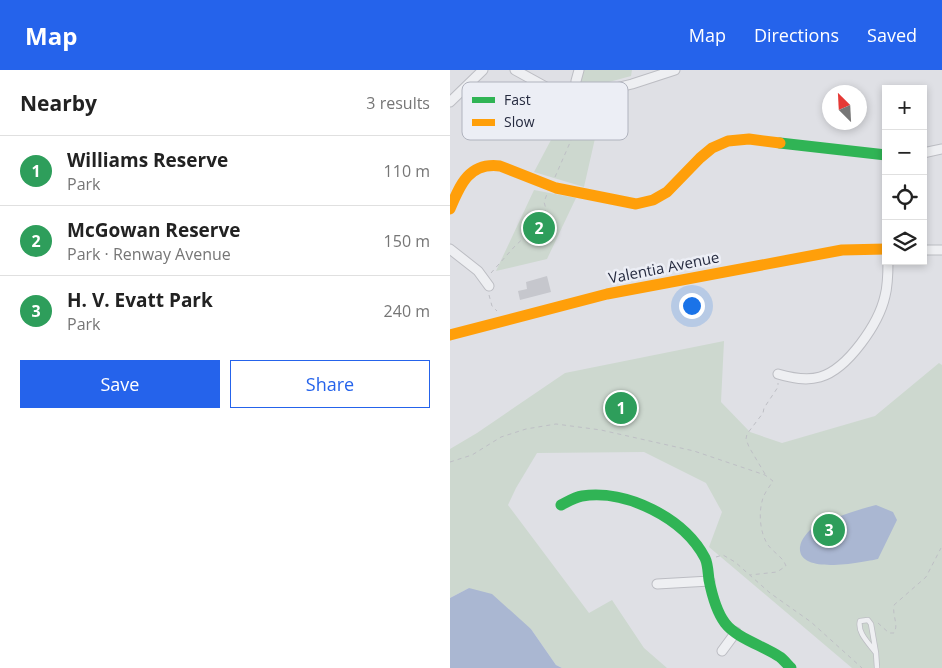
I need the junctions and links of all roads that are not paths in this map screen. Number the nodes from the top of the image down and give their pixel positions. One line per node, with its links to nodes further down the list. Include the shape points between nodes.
1 (483, 70): 4 (street)
2 (515, 70): 5 (street)
3 (675, 70): 6 (street)
4 (471, 82)
5 (536, 82)
6 (628, 85)
7 (462, 90): 8 (street)
8 (450, 102)
9 (942, 149): 10 (street)
10 (927, 151)
11 (882, 155): 12 (street, via 741,139 725,142 698,159 669,192 649,202 628,203 550,186 500,166 485,166 472,171 463,180)
12 (450, 209)
13 (450, 249): 18 (street, via 478,271)
14 (882, 249): 19 (street, Valentia Avenue, via 842,250 615,292)
15 (927, 250): 16 (street)
16 (942, 250)
17 (888, 265): 20 (street, via 883,303 855,352 818,378)
18 (489, 286)
19 (450, 335)
20 (778, 374)
21 (561, 505): 22 (street, via 580,496 597,495 643,504 677,525 697,545 706,560)
22 (710, 581): 23 (street); 24 (street, via 717,608 726,624)
23 (657, 584)
24 (736, 632): 25 (street); 27 (street, via 781,658)
25 (722, 651)
26 (876, 653): 26 (lane, via 870,624 862,619 860,632); 28 (lane)
27 (791, 668)
28 (876, 668)

